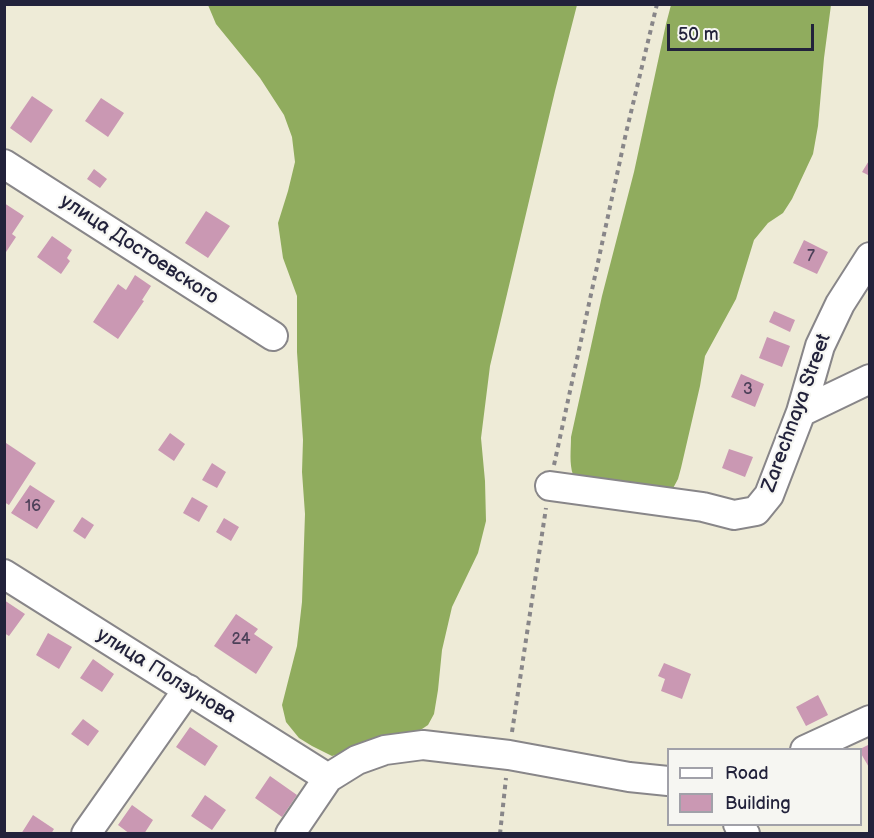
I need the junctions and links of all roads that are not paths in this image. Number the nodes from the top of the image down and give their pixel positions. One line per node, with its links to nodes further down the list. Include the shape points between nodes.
1 (4, 164): 3 (street, улица Достоевского)
2 (870, 257): 5 (street, Zarechnaya Street, via 840,304 820,346)
3 (273, 336)
4 (870, 379): 5 (street)
5 (801, 412): 6 (street, Zarechnaya Street, via 769,495 756,511 734,515 703,507)
6 (550, 486)
7 (4, 574): 8 (street, улица Ползунова)
8 (188, 689): 11 (street, улица Ползунова); 13 (street)
9 (870, 720): 10 (street)
10 (809, 748)
11 (328, 778): 12 (street, via 357,759 423,745); 14 (street)
12 (667, 782)
13 (86, 834)
14 (290, 834)

